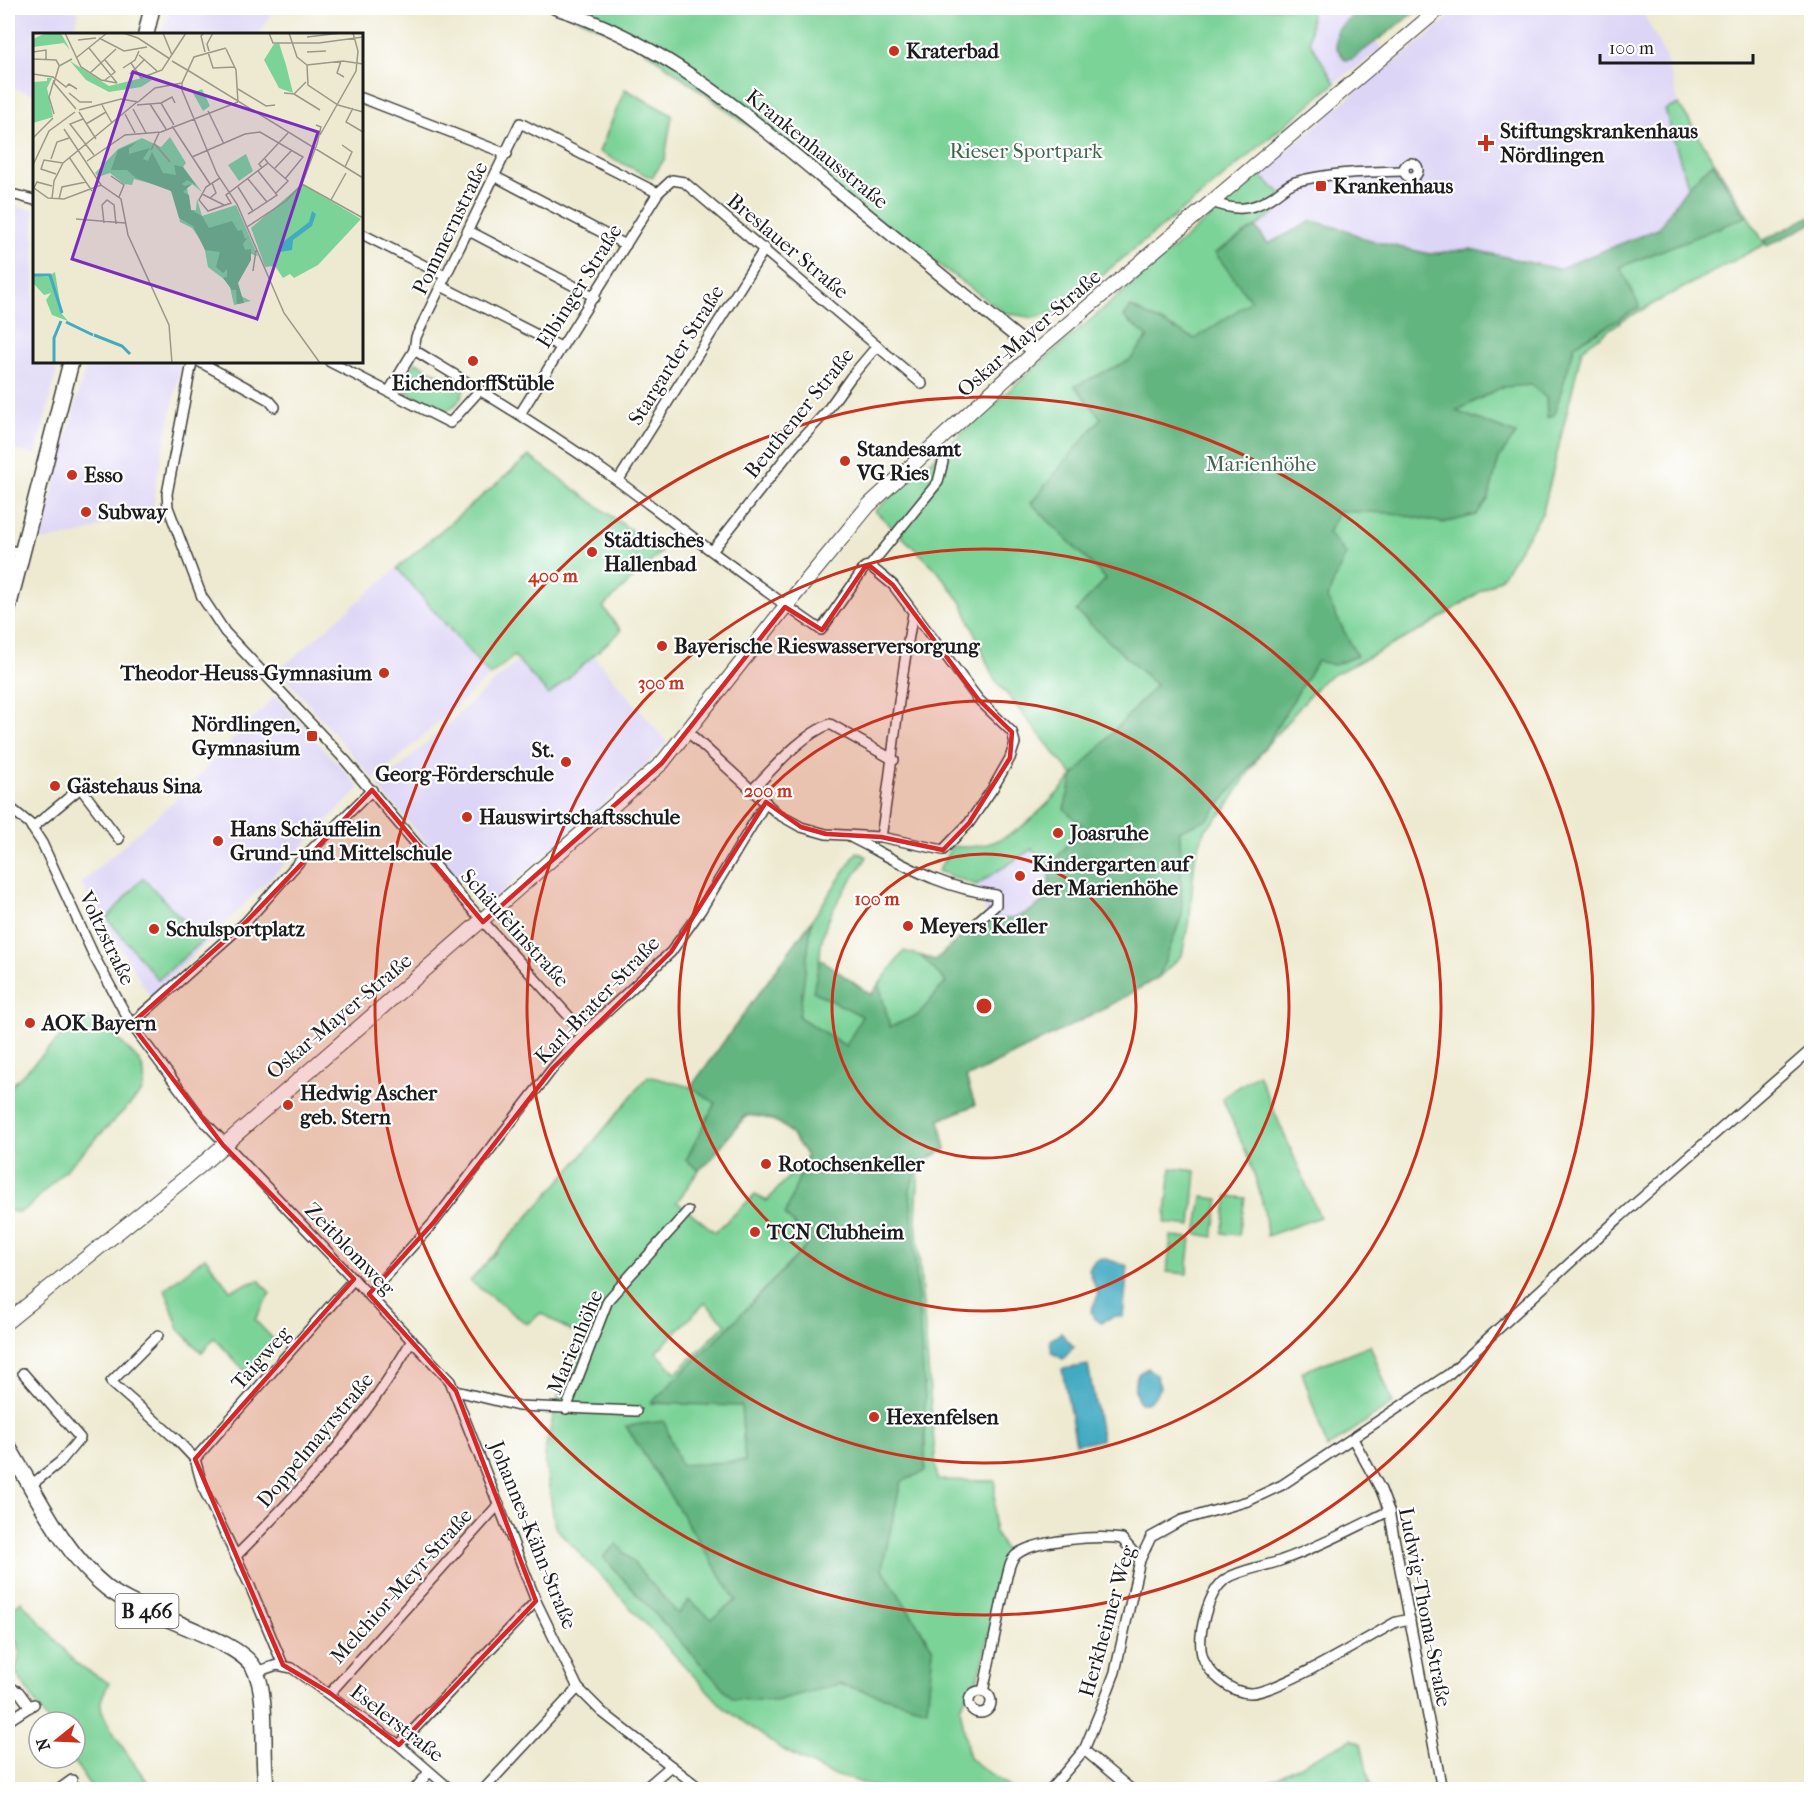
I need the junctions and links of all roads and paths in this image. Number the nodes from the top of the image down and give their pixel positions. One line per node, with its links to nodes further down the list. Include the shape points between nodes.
1 (145, 8): 6 (street)
2 (152, 8): 6 (main road)
3 (160, 8): 6 (street)
4 (555, 8): 26 (street, Krankenhausstraße, via 632,40 699,81 765,130)
5 (1440, 8): 15 (main road, Oskar-Mayer-Straße)
6 (147, 29)
7 (363, 98): 8 (street)
8 (507, 154): 10 (street, Pommernstraße); 12 (street, Pommernstraße, via 520,123)
9 (1404, 171): 15 (street, via 1328,175 1292,183 1243,210)
10 (496, 177): 16 (street, Pommernstraße); 18 (street)
11 (672, 180): 12 (street, Elbinger Straße); 19 (street, Breslauer Straße, via 684,182)
12 (658, 193): 18 (street, Elbinger Straße)
13 (8, 194): 14 (street)
14 (33, 200)
15 (1212, 202): 26 (main road, Oskar-Mayer-Straße)
16 (469, 231): 20 (street, Pommernstraße); 22 (street)
17 (363, 234): 20 (street)
18 (626, 245): 22 (street, Elbinger Straße)
19 (765, 248): 23 (street, Breslauer Straße); 37 (street, Stargarder Straße)
20 (446, 276): 21 (street, Pommernstraße)
21 (441, 286): 24 (street); 25 (street, Pommernstraße, via 416,336)
22 (595, 297): 24 (street, Elbinger Straße)
23 (877, 346): 31 (street, Beuthener Straße); 38 (street, Beuthener Straße)
24 (561, 347): 35 (street, Elbinger Straße)
25 (414, 350): 32 (street, Pommernstraße); 33 (street)
26 (1035, 352): 42 (main road, Oskar-Mayer-Straße, via 869,505)
27 (71, 363): 40 (main road)
28 (192, 363): 47 (street, Schäufelinstraße, via 167,494 168,507 201,597 229,637)
29 (202, 363): 34 (street)
30 (332, 363): 32 (street)
31 (922, 384)
32 (385, 389): 33 (street, via 450,423)
33 (480, 390): 35 (street)
34 (275, 407)
35 (520, 414): 37 (street)
36 (943, 462): 41 (street, via 938,482)
37 (618, 481): 38 (street)
38 (713, 549): 42 (street)
39 (8, 550): 40 (street)
40 (23, 553): 43 (main road)
41 (870, 566): 42 (street, via 865,567 821,630); 44 (street, via 893,585)
42 (784, 607): 45 (main road, Oskar-Mayer-Straße)
43 (8, 608)
44 (913, 614): 46 (street, via 902,667); 53 (street, via 978,699 1012,732 1014,742 1010,758 993,788 969,823 943,850)
45 (688, 732): 48 (street); 56 (main road, Oskar-Mayer-Straße, via 662,763)
46 (894, 759): 48 (street, via 830,724 793,750); 53 (street)
47 (372, 790): 56 (street, Schäufelinstraße); 57 (street, via 299,862 246,922)
48 (752, 790): 49 (street)
49 (766, 802): 52 (street, via 801,827); 58 (street, Karl-Brater-Straße, via 671,952)
50 (8, 806): 51 (street, Voltzstraße)
51 (32, 828): 54 (street, via 82,790); 57 (street, Voltzstraße)
52 (847, 836): 53 (street); 55 (street, via 947,886 996,895 996,905)
53 (881, 837)
54 (119, 839)
55 (979, 920)
56 (483, 922): 58 (street, Schäufelinstraße); 60 (main road, Oskar-Mayer-Straße)
57 (131, 1024): 60 (street, Voltzstraße)
58 (584, 1033): 63 (street, Karl-Brater-Straße, via 434,1222)
59 (1812, 1049): 72 (street, Herkheimer Weg, via 1620,1217 1467,1360)
60 (223, 1144): 62 (street, Zeitblomweg); 64 (main road, Oskar-Mayer-Straße)
61 (688, 1211): 70 (street, Marienhöhe, via 608,1300)
62 (354, 1279): 63 (street, Zeitblomweg); 74 (street, Taigweg)
63 (369, 1294): 66 (street, Zeitblomweg)
64 (8, 1321)
65 (158, 1335): 74 (street, via 111,1382)
66 (412, 1340): 68 (street, Zeitblomweg); 78 (street, Doppelmayrstraße, via 395,1371 342,1439)
67 (23, 1373): 75 (street, via 80,1438 60,1462)
68 (450, 1380): 69 (street, Johannes-Kähn-Straße)
69 (456, 1391): 70 (street, via 518,1406); 76 (street, Johannes-Kähn-Straße)
70 (566, 1409): 71 (street, Marienhöhe)
71 (636, 1411)
72 (1353, 1439): 77 (street, Ludwig-Thoma-Straße); 79 (street, Herkheimer Weg, via 1298,1475 1248,1501 1165,1528 1151,1537)
73 (8, 1447): 75 (main road, B 466)
74 (195, 1459): 78 (street, via 203,1488)
75 (31, 1485): 83 (main road, B 466, via 62,1538 104,1586 154,1614 236,1650)
76 (499, 1504): 80 (street, Johannes-Kähn-Straße); 87 (street, Melchior-Meyr-Straße)
77 (1389, 1511): 81 (street, Ludwig-Thoma-Straße); 81 (street, via 1282,1560 1227,1579 1211,1601 1201,1641 1203,1656 1212,1672 1231,1687 1259,1692)
78 (236, 1556): 82 (street)
79 (1140, 1560): 86 (street, via 1122,1539 1107,1536 1051,1543 1018,1553 1006,1576); 90 (street, Herkheimer Weg, via 1115,1672)
80 (536, 1601): 85 (street, Johannes-Kähn-Straße); 89 (street)
81 (1410, 1618): 103 (street, Ludwig-Thoma-Straße)
82 (283, 1665): 83 (street); 87 (street, Eselerstraße)
83 (256, 1672): 95 (main road, via 261,1689)
84 (8, 1686): 88 (street, via 32,1706)
85 (578, 1688): 91 (street, Johannes-Kähn-Straße); 98 (street)
86 (982, 1692)
87 (330, 1693): 89 (street, Eselerstraße)
88 (8, 1721)
89 (399, 1745): 92 (street, Eselerstraße)
90 (1084, 1750): 101 (street, Herkheimer Weg); 102 (street)
91 (671, 1766): 99 (street); 100 (street, Johannes-Kähn-Straße)
92 (429, 1772): 96 (street); 97 (street, Eselerstraße)
93 (72, 1780): 94 (street)
94 (58, 1790)
95 (267, 1790)
96 (414, 1790)
97 (451, 1790)
98 (483, 1790)
99 (643, 1790)
100 (702, 1790)
101 (1050, 1790)
102 (1132, 1790)
103 (1442, 1790)

